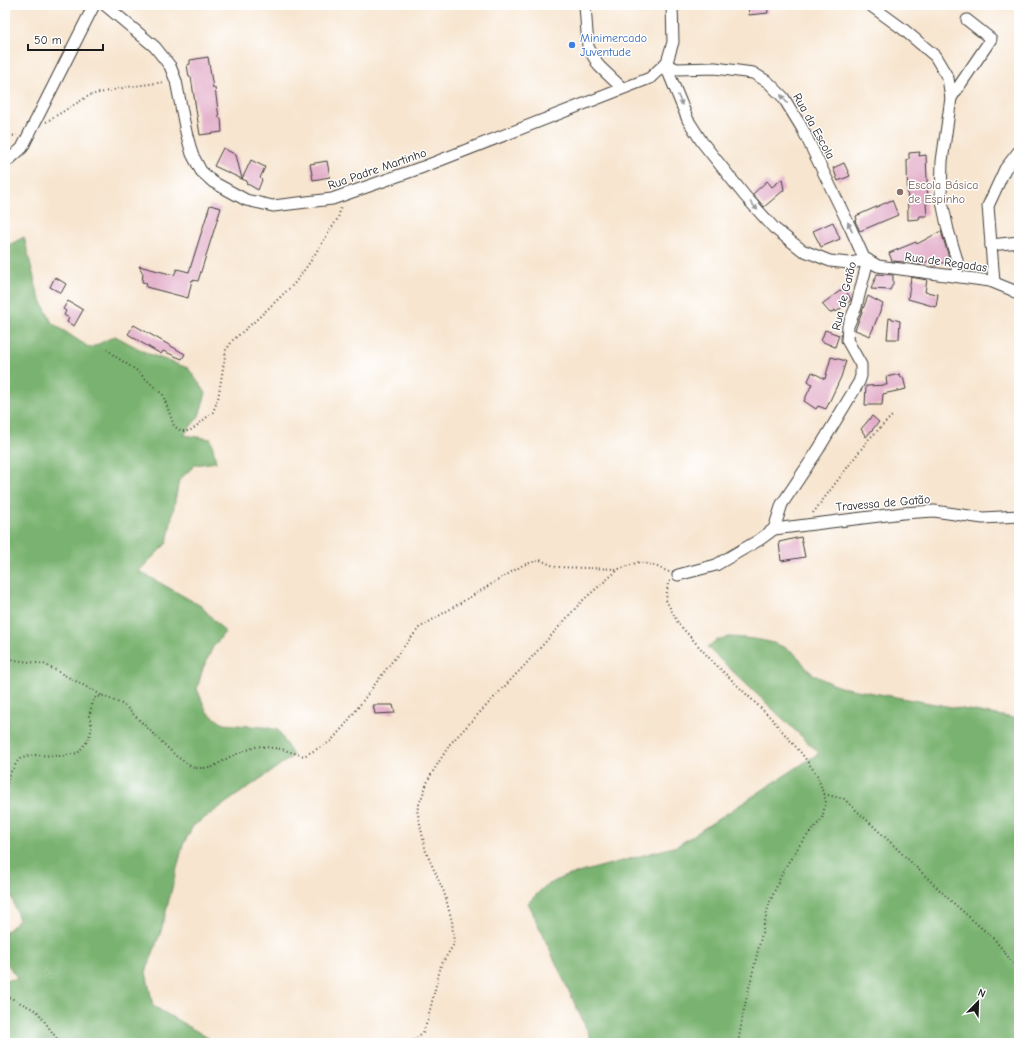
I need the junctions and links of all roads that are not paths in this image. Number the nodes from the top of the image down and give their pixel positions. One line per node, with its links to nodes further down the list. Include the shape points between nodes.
1 (94, 5): 11 (street, via 22,148)
2 (105, 5): 8 (street, Rua Padre Martinho, via 155,47 170,66 176,81 192,154 201,171 213,182 246,200 274,206 332,199 424,167)
3 (585, 5): 8 (street, via 588,47 599,66)
4 (672, 5): 7 (street, Rua Padre Martinho, via 673,42 668,62)
5 (870, 5): 9 (street, via 935,56 948,78)
6 (967, 20): 9 (street, via 991,39)
7 (665, 64): 8 (street, Rua Padre Martinho, via 650,78); 14 (street, Rua de Gatão, one-way to 14, via 688,120 702,142 774,228 802,250 830,261 849,263); 14 (street, Rua da Escola, one-way to 7, via 864,258 806,135 783,97 768,82 753,73 715,68 677,69)
8 (622, 88)
9 (951, 98): 15 (street, via 942,161 941,196 957,260)
10 (1019, 150): 13 (street, via 1005,169 988,206)
11 (5, 162)
12 (1019, 242): 13 (street)
13 (991, 245): 16 (street)
14 (868, 260): 15 (street, Rua de Regadas, via 878,266); 19 (street, Rua de Gatão, via 856,307 848,326 847,340 861,365 859,382 782,504)
15 (957, 276): 16 (street, Rua de Regadas)
16 (994, 282): 17 (street, Rua de Regadas)
17 (1019, 295)
18 (1019, 516): 19 (street, Travessa de Gatão, via 983,518 934,511)
19 (774, 529): 20 (street, via 716,565)
20 (678, 575)

